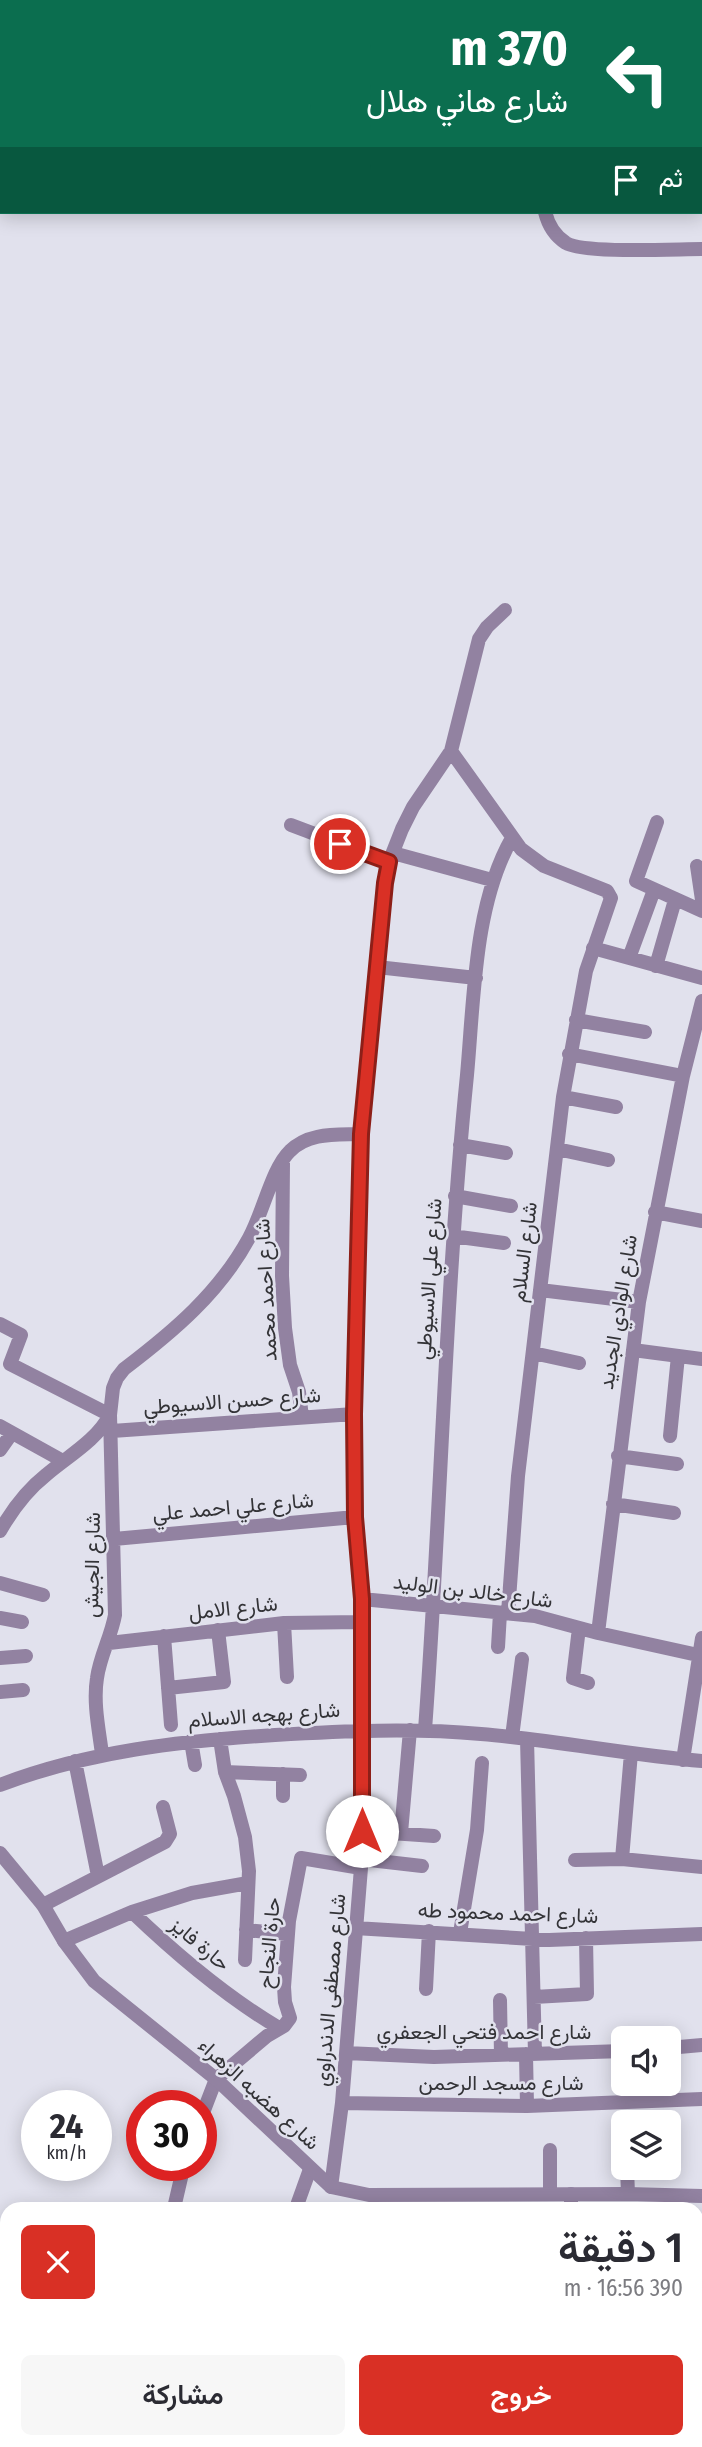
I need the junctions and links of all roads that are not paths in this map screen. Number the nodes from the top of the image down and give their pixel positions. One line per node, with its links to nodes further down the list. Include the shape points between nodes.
1 (546, 214): 2 (street, via 559,237 582,249)
2 (702, 249)
3 (505, 610): 4 (street, شارع مصطفى الدندراوي, via 479,639)
4 (451, 751): 7 (street); 8 (street, شارع مصطفى الدندراوي, via 413,807)
5 (657, 822): 11 (street, via 636,878)
6 (291, 825): 8 (street)
7 (512, 838): 10 (street, شارع علي الاسيوطي); 15 (street, شارع السلام, via 544,866 610,894)
8 (391, 858): 10 (street); 18 (street, شارع مصطفى الدندراوي)
9 (697, 866): 13 (street)
10 (492, 880): 19 (street, شارع علي الاسيوطي)
11 (654, 890): 12 (street); 16 (street)
12 (675, 900): 14 (street); 17 (street)
13 (702, 900)
14 (702, 911)
15 (593, 948): 16 (street); 22 (street, شارع السلام)
16 (629, 958): 17 (street)
17 (656, 966): 20 (street)
18 (377, 967): 19 (street); 28 (street, شارع مصطفى الدندراوي)
19 (476, 978): 29 (street, شارع علي الاسيوطي)
20 (702, 978)
21 (702, 1001): 25 (street, شارع الوادي الجديد)
22 (576, 1020): 23 (street); 24 (street, شارع السلام)
23 (645, 1032)
24 (569, 1054): 25 (street); 26 (street, شارع السلام)
25 (683, 1076): 36 (street, شارع الوادي الجديد)
26 (563, 1097): 27 (street); 30 (street, شارع السلام)
27 (616, 1107)
28 (361, 1134): 32 (street, via 312,1138); 48 (street, شارع مصطفى الدندراوي)
29 (460, 1145): 31 (street); 34 (street, شارع علي الاسيوطي)
30 (557, 1149): 33 (street); 40 (street, شارع السلام)
31 (506, 1153)
32 (283, 1158): 49 (street, via 250,1237 231,1268 183,1323 117,1378); 50 (street, شارع احمد محمد, via 285,1328)
33 (608, 1160)
34 (455, 1196): 35 (street); 38 (street, شارع علي الاسيوطي)
35 (511, 1206)
36 (655, 1212): 37 (street); 41 (street, شارع الوادي الجديد)
37 (702, 1221)
38 (452, 1236): 39 (street); 66 (street, شارع علي الاسيوطي)
39 (504, 1243)
40 (540, 1290): 41 (street); 44 (street, شارع السلام)
41 (639, 1302): 43 (street, شارع الوادي الجديد)
42 (0, 1324): 49 (street, via 21,1335 10,1364)
43 (633, 1350): 45 (street); 55 (street, شارع الوادي الجديد)
44 (533, 1353): 47 (street); 67 (street, شارع السلام)
45 (678, 1356): 46 (street); 53 (street)
46 (702, 1359)
47 (579, 1363)
48 (354, 1414): 50 (street, شارع حسن الاسيوطي); 60 (street, شارع مصطفى الدندراوي)
49 (110, 1415): 52 (street, شارع الجيش); 56 (street, via 96,1435)
50 (302, 1417): 52 (street, شارع حسن الاسيوطي)
51 (6, 1430): 54 (street); 56 (street)
52 (112, 1431): 62 (street, شارع الجيش)
53 (670, 1436)
54 (0, 1450)
55 (618, 1456): 57 (street); 58 (street, شارع الوادي الجديد)
56 (63, 1461): 61 (street)
57 (677, 1464)
58 (612, 1504): 59 (street); 74 (street, شارع الوادي الجديد)
59 (674, 1513)
60 (355, 1517): 62 (street, شارع علي احمد علي); 65 (street, شارع مصطفى الدندراوي)
61 (2, 1522)
62 (114, 1539): 77 (street, شارع الجيش, via 115,1615)
63 (0, 1583): 64 (street)
64 (43, 1595)
65 (362, 1599): 66 (street, شارع خالد بن الوليد); 70 (street, شارع مصطفى الدندراوي)
66 (434, 1606): 67 (street, شارع خالد بن الوليد); 90 (street, شارع علي الاسيوطي)
67 (504, 1613): 72 (street, شارع خالد بن الوليد); 78 (street, شارع السلام)
68 (0, 1618): 69 (street)
69 (22, 1622)
70 (361, 1622): 71 (street, شارع الامل); 89 (street, شارع مصطفى الدندراوي)
71 (284, 1623): 73 (street, شارع الامل); 83 (street)
72 (579, 1628): 74 (street, شارع خالد بن الوليد); 84 (street, via 573,1678)
73 (218, 1630): 75 (street, شارع الامل); 85 (street, via 224,1682)
74 (597, 1633): 79 (street, شارع خالد بن الوليد)
75 (164, 1636): 77 (street, شارع الامل); 85 (street)
76 (702, 1638): 79 (street)
77 (109, 1643): 96 (street, شارع الجيش, via 96,1692)
78 (498, 1647)
79 (700, 1655): 97 (street)
80 (26, 1656): 81 (street)
81 (0, 1658)
82 (522, 1658): 91 (street)
83 (287, 1677)
84 (588, 1683)
85 (168, 1688): 88 (street)
86 (23, 1690): 87 (street)
87 (0, 1692)
88 (171, 1725)
89 (362, 1730): 90 (street, شارع بهجه الاسلام); 92 (street, شارع بهجه الاسلام); 108 (street, شارع مصطفى الدندراوي)
90 (417, 1730): 91 (street, شارع بهجه الاسلام); 109 (street, شارع علي الاسيوطي)
91 (512, 1737): 93 (street, شارع بهجه الاسلام)
92 (220, 1739): 94 (street, شارع بهجه الاسلام); 102 (street)
93 (527, 1739): 95 (street, شارع بهجه الاسلام); 128 (street)
94 (191, 1741): 96 (street, شارع بهجه الاسلام); 101 (street)
95 (631, 1753): 97 (street, شارع بهجه الاسلام); 112 (street)
96 (102, 1754): 98 (street, شارع بهجه الاسلام)
97 (683, 1760): 99 (street, شارع بهجه الاسلام)
98 (75, 1761): 105 (street, شارع بهجه الاسلام); 117 (street)
99 (702, 1761)
100 (482, 1763): 124 (street, via 477,1830)
101 (195, 1765)
102 (225, 1772): 103 (street); 118 (street, via 244,1837)
103 (283, 1774): 104 (street); 106 (street)
104 (300, 1774)
105 (0, 1785)
106 (283, 1796)
107 (163, 1807): 117 (street, via 168,1840)
108 (362, 1831): 109 (street); 114 (street, شارع مصطفى الدندراوي)
109 (401, 1833): 110 (street)
110 (435, 1836)
111 (0, 1853): 119 (street, شارع هضبه الزهراء)
112 (622, 1859): 113 (street); 116 (street)
113 (575, 1860)
114 (361, 1863): 115 (street); 121 (street, شارع مصطفى الدندراوي); 125 (street, حارة النجاح, via 301,1857)
115 (422, 1866)
116 (702, 1867)
117 (97, 1876): 119 (street)
118 (248, 1883): 120 (street, via 192,1893); 122 (street)
119 (43, 1905): 129 (street, شارع هضبه الزهراء)
120 (132, 1912): 129 (street); 134 (street, حارة فايز, via 240,2005)
121 (355, 1928): 123 (street, شارع احمد محمود طه); 138 (street, شارع مصطفى الدندراوي)
122 (246, 1930): 125 (street); 130 (street)
123 (429, 1931): 124 (street, شارع احمد محمود طه); 131 (street)
124 (460, 1933): 128 (street, شارع احمد محمود طه)
125 (288, 1934): 134 (street, حارة النجاح, via 284,1995 290,2018)
126 (702, 1934): 127 (street, شارع احمد محمود طه)
127 (586, 1938): 128 (street, شارع احمد محمود طه); 132 (street, via 587,1994)
128 (532, 1939): 132 (street)
129 (64, 1941): 141 (street, شارع هضبه الزهراء, via 120,2004)
130 (246, 1960)
131 (426, 1989)
132 (534, 1997): 139 (street)
133 (500, 2000): 140 (street)
134 (279, 2028): 141 (street)
135 (702, 2045): 136 (street)
136 (681, 2047)
137 (611, 2052): 139 (street, شارع احمد فتحي الجعفري)
138 (346, 2053): 140 (street, شارع احمد فتحي الجعفري); 144 (street, شارع مصطفى الدندراوي)
139 (530, 2054): 140 (street, شارع احمد فتحي الجعفري); 145 (street)
140 (501, 2055)
141 (216, 2079): 142 (street); 147 (street, شارع هضبه الزهراء)
142 (212, 2090)
143 (702, 2099): 145 (street, شارع مسجد الرحمن)
144 (342, 2103): 145 (street, شارع مسجد الرحمن); 150 (street, شارع مصطفى الدندراوي)
145 (527, 2106)
146 (550, 2150): 151 (street)
147 (310, 2169): 150 (street, شارع هضبه الزهراء); 156 (street)
148 (627, 2180): 152 (street)
149 (180, 2181): 155 (street)
150 (331, 2187): 151 (street, شارع هضبه الزهراء, via 369,2195)
151 (550, 2194): 154 (street, شارع هضبه الزهراء)
152 (628, 2194): 153 (street, شارع هضبه الزهراء); 154 (street, شارع هضبه الزهراء)
153 (702, 2196)
154 (571, 2201)
155 (175, 2202)
156 (298, 2202)

